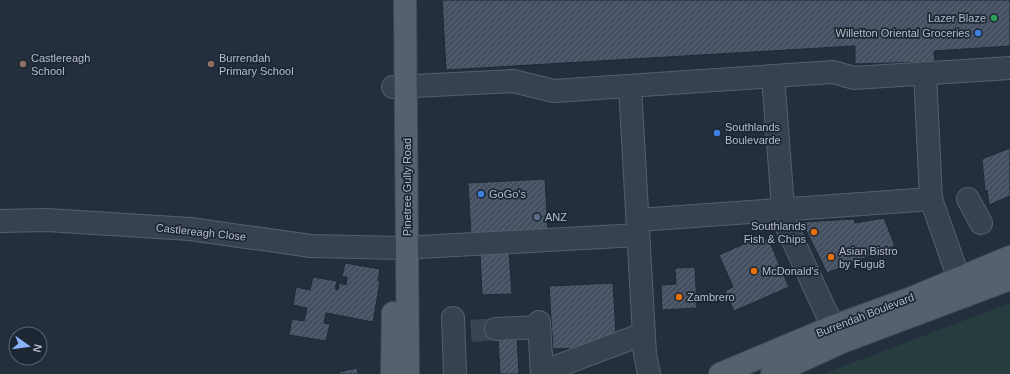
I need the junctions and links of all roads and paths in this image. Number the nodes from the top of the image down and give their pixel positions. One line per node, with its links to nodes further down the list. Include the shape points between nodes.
1 (393, 0): 7 (main road, Pinetree Gully Road)
2 (405, 0): 7 (main road, Pinetree Gully Road)
3 (1010, 68): 4 (street)
4 (925, 73): 5 (street, via 854,78 833,72); 8 (street)
5 (773, 76): 6 (street); 10 (street)
6 (630, 86): 7 (street, via 554,91 513,81); 13 (street)
7 (400, 87): 14 (main road, Pinetree Gully Road)
8 (931, 199): 10 (street, Castlereagh Close); 17 (street)
9 (968, 199): 12 (street)
10 (783, 210): 13 (street, Castlereagh Close); 21 (street, via 784,221)
11 (0, 221): 14 (street, Castlereagh Close, via 47,220 190,229 311,246)
12 (980, 223)
13 (638, 227): 14 (street, Castlereagh Close); 20 (street)
14 (401, 247): 24 (main road, Pinetree Gully Road); 25 (main road, Pinetree Gully Road)
15 (1010, 257): 17 (main road, Burrendah Boulevard)
16 (1010, 279): 17 (main road, Burrendah Boulevard)
17 (962, 287): 21 (main road, Burrendah Boulevard, via 914,297)
18 (459, 327): 26 (street)
19 (496, 330): 23 (street, via 539,325)
20 (644, 334): 23 (street); 27 (street)
21 (838, 334): 22 (main road, Burrendah Boulevard)
22 (766, 368): 28 (main road, Burrendah Boulevard)
23 (542, 373)
24 (392, 374)
25 (408, 374)
26 (455, 374)
27 (649, 374)
28 (720, 374)

